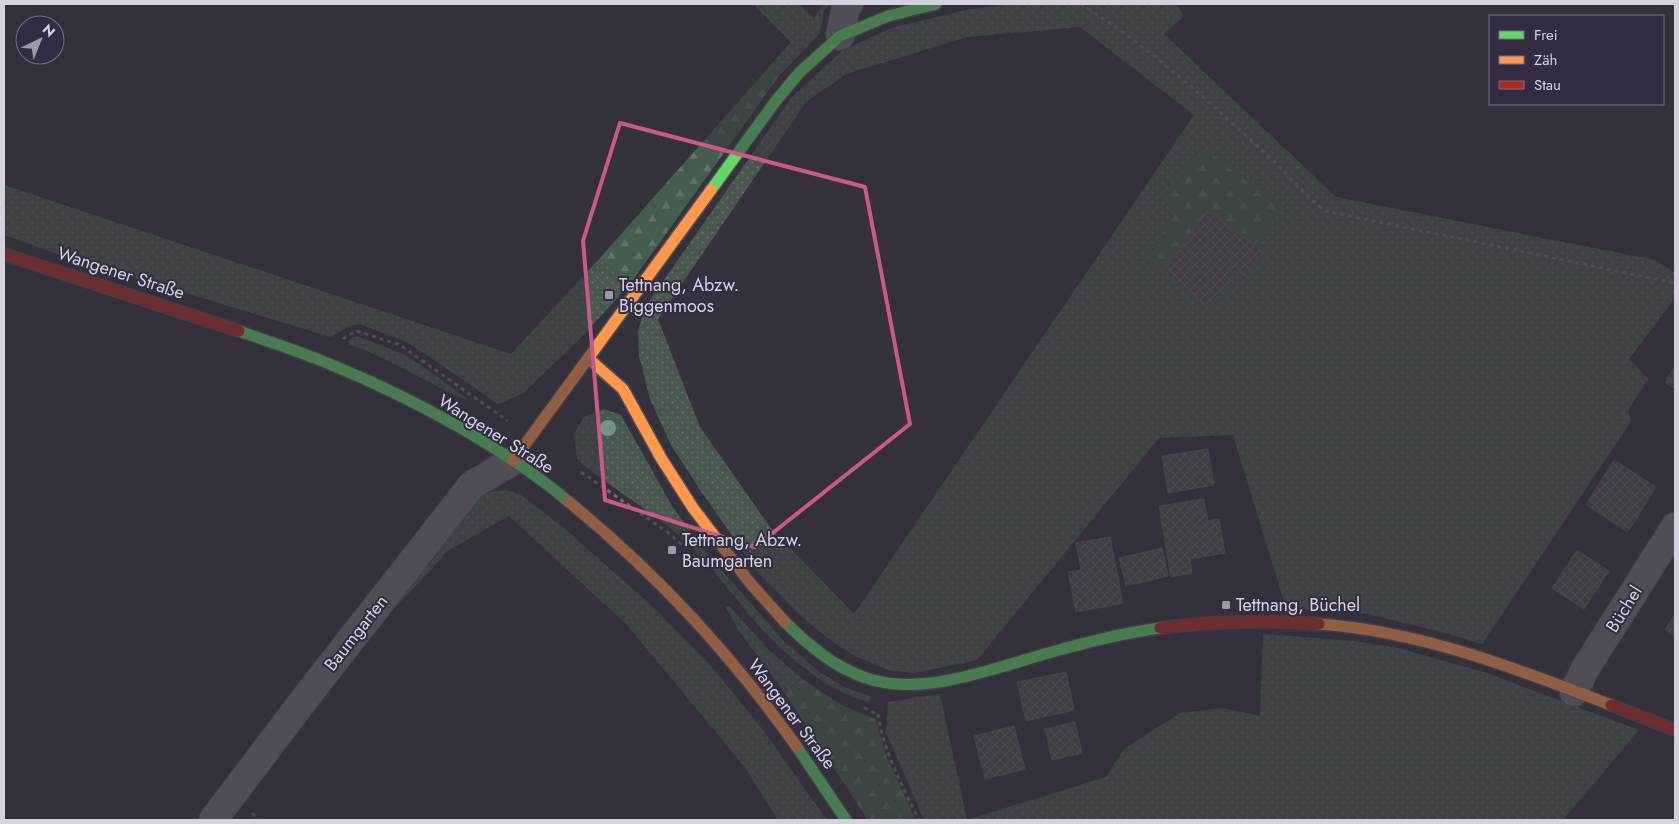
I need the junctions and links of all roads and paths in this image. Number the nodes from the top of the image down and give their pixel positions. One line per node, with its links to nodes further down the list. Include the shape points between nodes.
1 (849, 4): 4 (street, via 844,11)
2 (936, 4): 4 (main road, via 888,16)
3 (1081, 4): 6 (path, via 1137,42 1202,96 1326,211)
4 (840, 36): 7 (main road, via 799,73 775,102)
5 (4, 254): 8 (main road, Wangener Straße, via 200,317 328,363 409,401)
6 (1675, 283)
7 (589, 359): 8 (main road); 10 (main road, via 629,398 678,486 760,595 814,649 846,670)
8 (513, 461): 13 (street, Baumgarten, via 472,485); 14 (main road, Wangener Straße, via 563,497 673,596 718,645 775,716)
9 (1675, 527): 11 (street, Büchel, via 1585,669)
10 (879, 683): 11 (main road, via 910,685 963,678 1128,633 1192,625 1262,622 1349,627 1386,633 1470,655); 15 (path, via 880,728)
11 (1574, 692): 12 (main road)
12 (1675, 730)
13 (214, 820)
14 (846, 820)
15 (919, 820)

